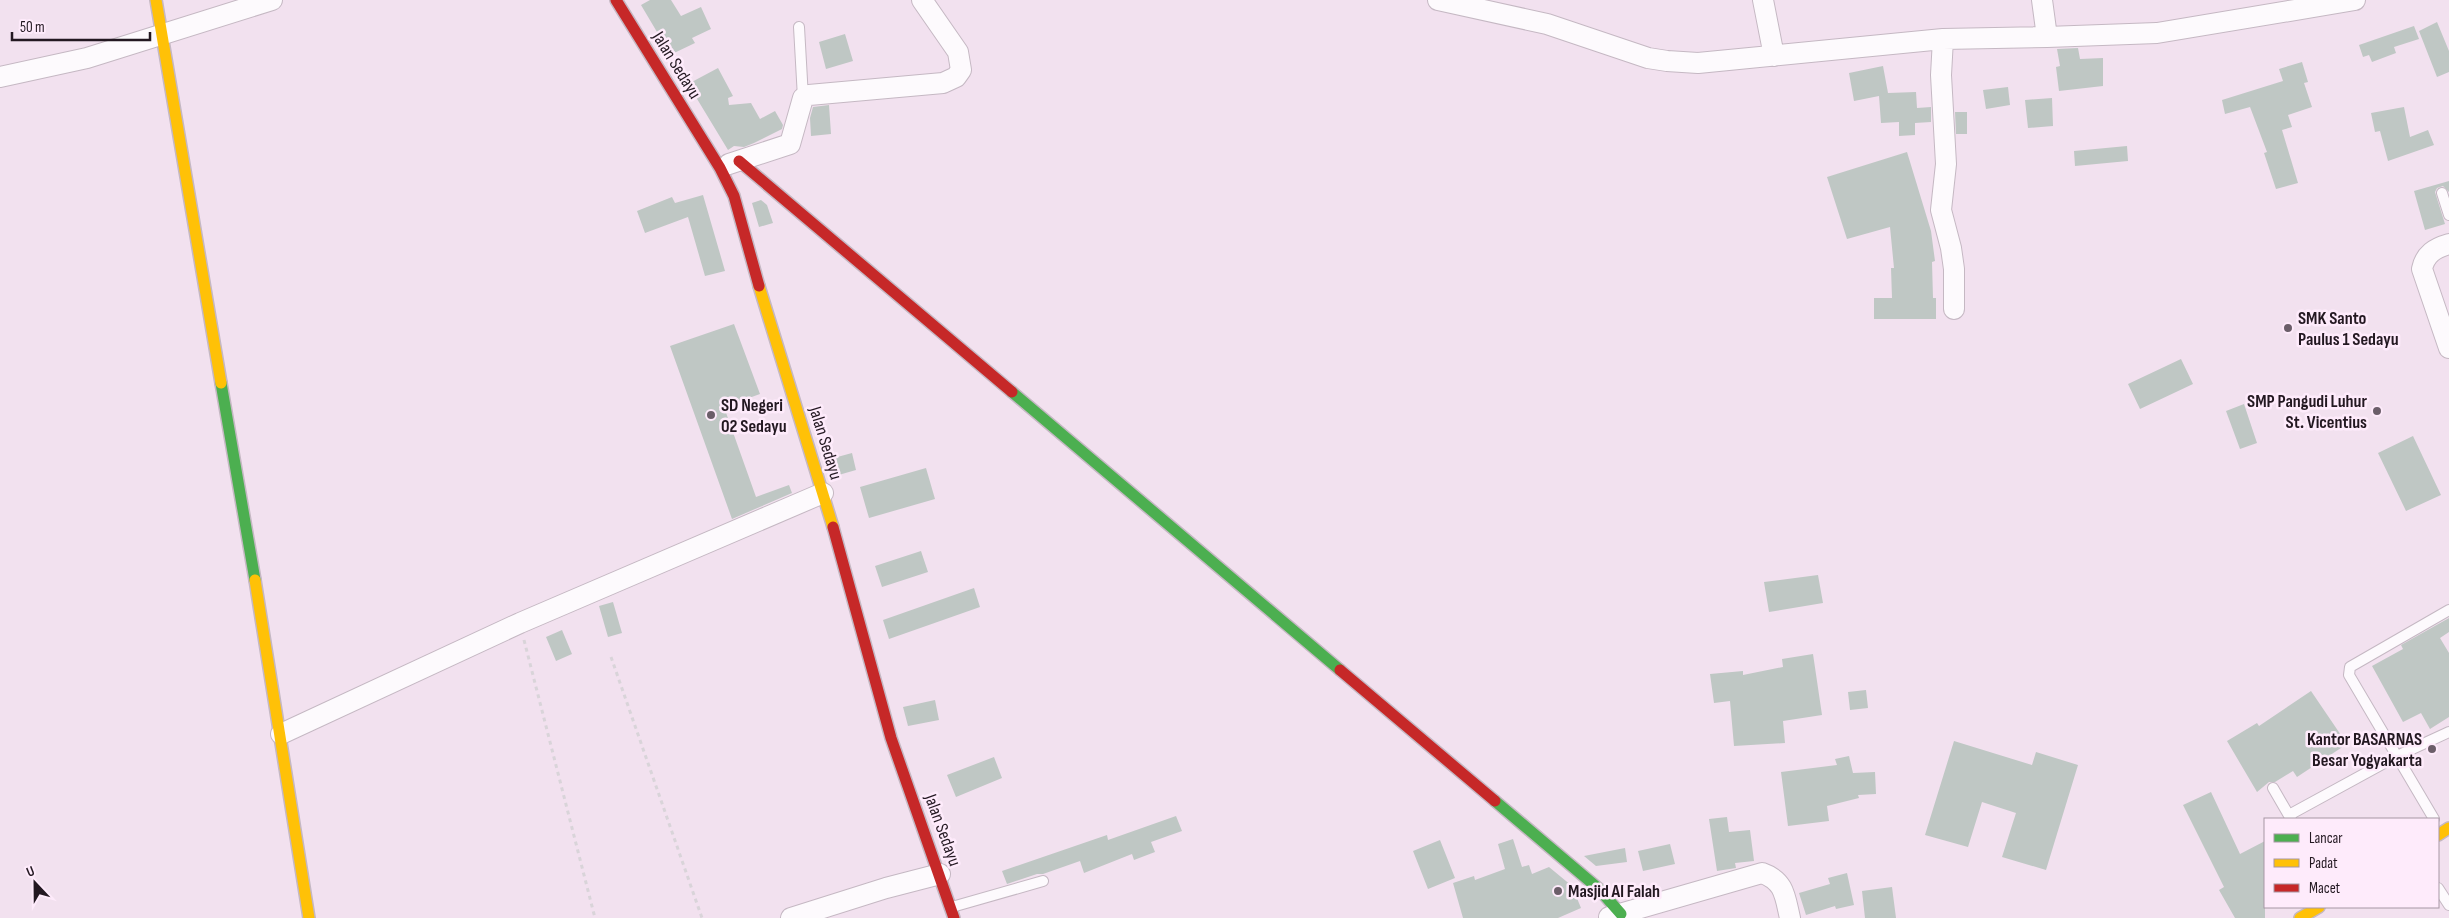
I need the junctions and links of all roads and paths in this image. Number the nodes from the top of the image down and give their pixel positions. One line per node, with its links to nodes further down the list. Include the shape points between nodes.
1 (156, 0): 10 (main road)
2 (272, 0): 10 (street)
3 (616, 0): 17 (main road, Jalan Sedayu)
4 (922, 0): 15 (street, via 958,52 961,70 956,77 943,84 836,91)
5 (1438, 0): 13 (street, via 1547,24 1667,62 1698,63)
6 (1763, 0): 13 (street)
7 (2042, 0): 11 (street)
8 (2355, 0): 11 (street, via 2157,33)
9 (800, 27): 15 (lane)
10 (163, 36): 14 (street, via 86,58); 28 (main road)
11 (2047, 37): 12 (street)
12 (1943, 39): 13 (street); 21 (street, via 1941,74 1946,164 1941,210 1953,262)
13 (1774, 56)
14 (0, 77)
15 (803, 98): 16 (street, via 790,144)
16 (739, 161): 17 (street); 39 (main road, via 1599,889)
17 (720, 168): 23 (main road, Jalan Sedayu, via 734,196 758,288)
18 (2442, 193): 19 (lane)
19 (2449, 215)
20 (2443, 245): 22 (street, via 2424,259 2422,268)
21 (1954, 308)
22 (2449, 348)
23 (823, 493): 25 (street); 33 (main road, Jalan Sedayu, via 891,738)
24 (2449, 610): 29 (lane, via 2350,667 2350,674)
25 (520, 623): 28 (street); 41 (path)
26 (611, 657): 42 (path)
27 (2449, 732): 29 (lane)
28 (281, 734): 40 (main road)
29 (2397, 756): 31 (lane); 32 (lane)
30 (2273, 788): 31 (lane)
31 (2290, 817)
32 (2433, 818)
33 (940, 874): 38 (main road, Jalan Sedayu); 43 (street)
34 (1043, 881): 38 (lane)
35 (2439, 890): 36 (lane)
36 (2449, 905)
37 (2317, 908): 45 (main road)
38 (953, 912)
39 (1614, 916): 44 (street, via 1762,873 1774,877 1781,885)
40 (309, 918)
41 (595, 918)
42 (702, 918)
43 (791, 918)
44 (1790, 918)
45 (2300, 918)

